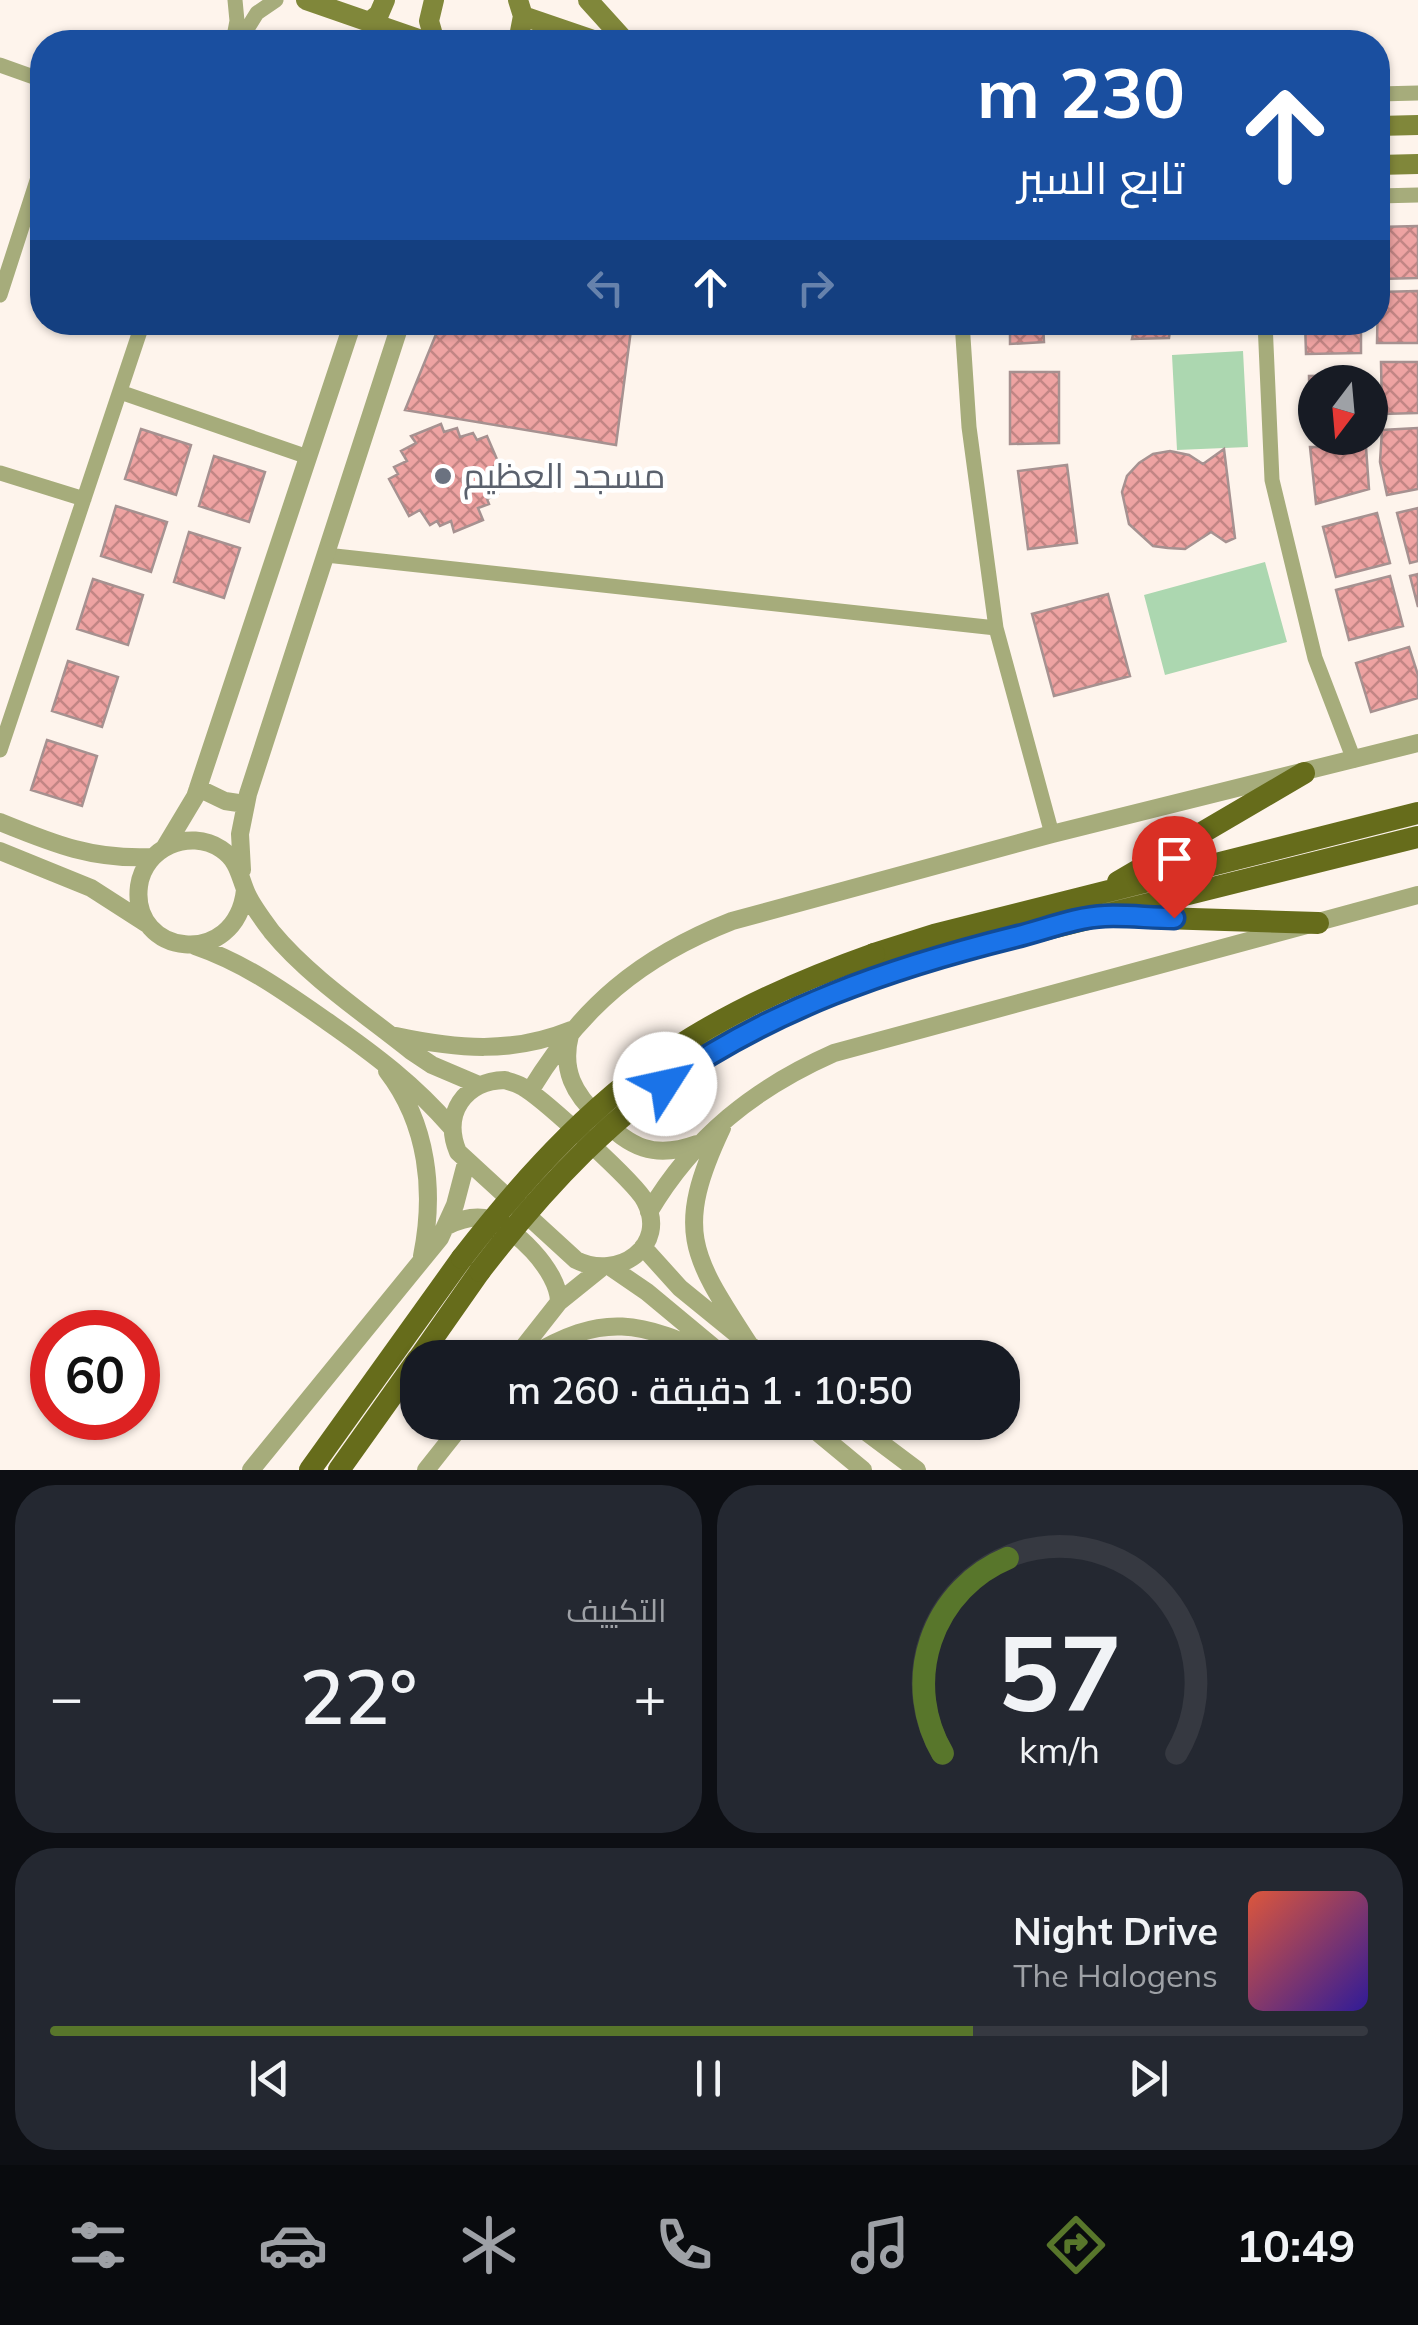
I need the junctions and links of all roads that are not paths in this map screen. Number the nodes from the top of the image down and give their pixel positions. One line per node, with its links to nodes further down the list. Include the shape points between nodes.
1 (235, 0): 9 (street)
2 (276, 0): 10 (street)
3 (306, 0): 8 (main road)
4 (385, 0): 8 (main road)
5 (434, 0): 12 (main road)
6 (588, 0): 14 (main road)
7 (522, 7): 13 (main road)
8 (369, 22): 11 (main road)
9 (237, 30)
10 (245, 30)
11 (392, 30)
12 (431, 30)
13 (573, 30)
14 (615, 30)
15 (0, 66): 16 (street)
16 (30, 76)
17 (1418, 93): 18 (street)
18 (1390, 94)
19 (1418, 124): 20 (main road)
20 (1390, 125)
21 (1418, 164): 22 (main road)
22 (1390, 165)
23 (1418, 195): 24 (street)
24 (1390, 196)
25 (30, 202): 26 (street)
26 (0, 295)
27 (140, 335): 32 (street)
28 (349, 335): 33 (street)
29 (397, 335): 36 (street)
30 (963, 335): 37 (street)
31 (1266, 335): 40 (street, via 1272,480 1314,658)
32 (120, 392): 33 (street); 35 (street)
33 (308, 457): 42 (street)
34 (0, 473): 35 (street)
35 (84, 499): 39 (street)
36 (326, 555): 37 (street); 43 (street)
37 (996, 628): 46 (street)
38 (1418, 743): 40 (street)
39 (0, 750)
40 (1354, 760): 41 (street)
41 (1304, 772): 46 (street); 54 (main road)
42 (198, 788): 43 (street); 49 (street)
43 (245, 804): 51 (street)
44 (1418, 813): 54 (main road)
45 (0, 822): 50 (street)
46 (1052, 834): 58 (street, via 732,920 628,976)
47 (1418, 837): 54 (main road)
48 (0, 852): 52 (street)
49 (158, 852): 50 (street); 51 (street, via 179,841 210,843 235,861); 56 (street, via 139,885)
50 (99, 856): 52 (street)
51 (244, 883): 57 (street, via 236,922); 59 (street, via 270,930 292,953)
52 (91, 888): 56 (street)
53 (1418, 896): 55 (street)
54 (1098, 906): 55 (main road); 71 (main road, bridge, via 934,934 876,964 738,1012 691,1038 555,1150 495,1216)
55 (1318, 923): 63 (street, via 834,1054 784,1077)
56 (152, 928): 57 (street)
57 (194, 946): 60 (street, via 260,974)
58 (572, 1030): 59 (street, via 496,1048); 62 (street); 65 (street, via 566,1058 572,1085 623,1139 672,1152)
59 (391, 1035): 61 (street, via 432,1065)
60 (375, 1055): 64 (street); 70 (street, via 409,1108 427,1168)
61 (479, 1084): 62 (street, via 505,1080); 64 (street, via 459,1102)
62 (530, 1091): 67 (street, via 637,1190)
63 (727, 1116): 65 (street); 80 (street, via 698,1184 693,1228 704,1272)
64 (451, 1127): 66 (street)
65 (697, 1144): 67 (street)
66 (466, 1163): 68 (street); 72 (street, via 576,1260)
67 (649, 1212): 69 (street)
68 (447, 1226): 70 (street); 73 (street, via 484,1218 506,1230 552,1273)
69 (642, 1248): 72 (street, via 624,1264); 79 (street)
70 (421, 1262): 85 (street)
71 (471, 1264): 74 (main road); 86 (main road)
72 (606, 1268): 73 (street); 78 (street)
73 (560, 1302): 75 (street)
74 (428, 1340)
75 (529, 1340)
76 (559, 1340): 77 (street, via 612,1326)
77 (677, 1340)
78 (704, 1340)
79 (744, 1340)
80 (751, 1340)
81 (400, 1384): 87 (main road)
82 (450, 1440): 88 (street)
83 (827, 1440): 89 (street)
84 (877, 1440): 90 (street)
85 (251, 1470)
86 (310, 1470)
87 (339, 1470)
88 (426, 1470)
89 (863, 1470)
90 (917, 1470)

